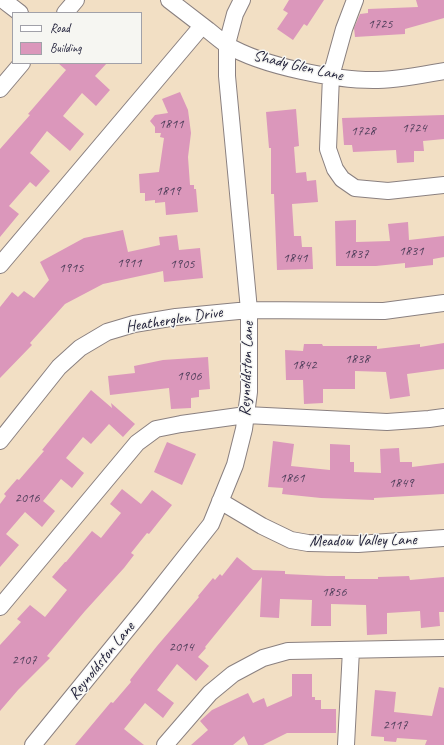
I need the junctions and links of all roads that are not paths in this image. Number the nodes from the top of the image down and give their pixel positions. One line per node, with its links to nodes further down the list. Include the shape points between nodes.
1 (3, 0): 6 (street)
2 (76, 0): 7 (street)
3 (169, 0): 8 (street, Shady Glen Lane)
4 (242, 0): 9 (street, Reynoldston Lane, via 235,14)
5 (355, 0): 12 (street)
6 (19, 12)
7 (66, 12)
8 (202, 26): 9 (street, Shady Glen Lane); 15 (street)
9 (227, 44): 12 (street, Shady Glen Lane, via 274,64); 17 (street, Reynoldston Lane, via 227,76)
10 (21, 64): 13 (street)
11 (444, 71): 12 (street, Shady Glen Lane, via 410,78 376,80)
12 (331, 76): 14 (street, via 328,150 342,179 355,188 388,191)
13 (0, 89)
14 (444, 185)
15 (0, 265)
16 (444, 303): 17 (street, Heatherglen Drive, via 384,311)
17 (249, 310): 18 (street, Reynoldston Lane, via 249,392); 20 (street, Heatherglen Drive, via 141,322 107,332 80,348 59,367)
18 (246, 415): 19 (street, via 387,422); 21 (street, Reynoldston Lane, via 234,465); 23 (street, via 156,429 137,443)
19 (444, 417)
20 (0, 441)
21 (220, 501): 22 (street, Meadow Valley Lane, via 291,540 308,543 358,544); 26 (street, Reynoldston Lane, via 211,524)
22 (444, 538)
23 (0, 607)
24 (444, 648): 25 (street)
25 (351, 650): 27 (street, via 288,651 263,658 233,674 210,692); 28 (street)
26 (33, 745)
27 (165, 745)
28 (346, 745)

